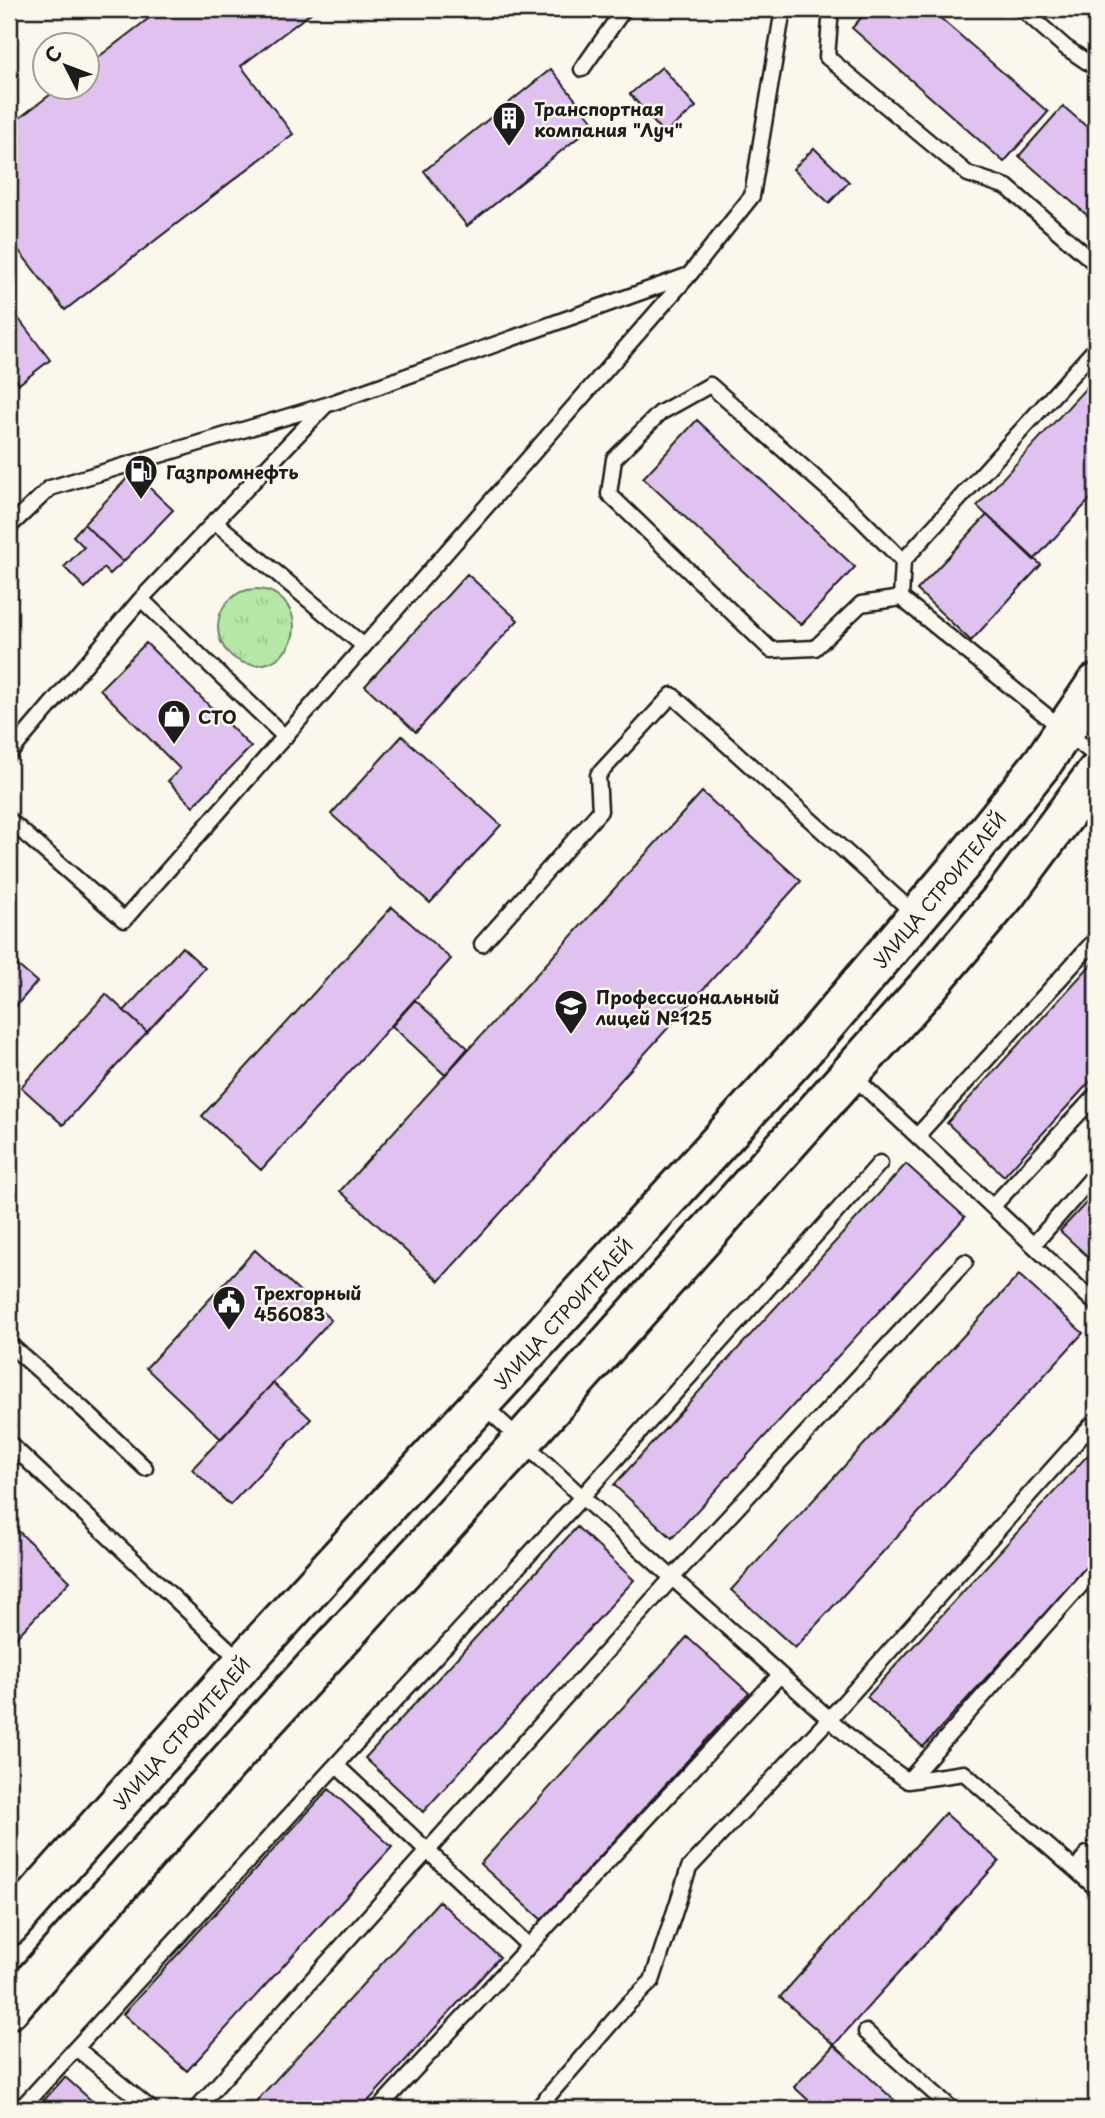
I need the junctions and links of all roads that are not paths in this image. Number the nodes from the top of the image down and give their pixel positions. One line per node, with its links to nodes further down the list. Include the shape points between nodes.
1 (624, 9): 6 (lane)
2 (783, 9): 8 (lane, via 752,197)
3 (831, 9): 7 (lane, via 827,57 968,174 1007,187)
4 (1022, 9): 5 (lane)
5 (1096, 68)
6 (582, 69)
7 (1096, 264)
8 (690, 274): 10 (lane); 16 (lane)
9 (1096, 348): 13 (lane)
10 (326, 405): 11 (lane); 12 (lane, via 50,488)
11 (214, 521): 15 (lane); 16 (lane)
12 (9, 527)
13 (903, 561): 14 (lane); 14 (lane, via 710,385 660,413 614,459 609,494 771,650 815,648 861,604)
14 (901, 598): 18 (lane)
15 (141, 599): 19 (lane); 20 (lane)
16 (364, 646): 19 (lane)
17 (1096, 684): 18 (street, УЛИЦА СТРОИТЕЛЕЙ)
18 (1065, 730): 21 (lane); 24 (street, УЛИЦА СТРОИТЕЛЕЙ)
19 (285, 737): 23 (lane, via 124,920)
20 (9, 754)
21 (1096, 755)
22 (1096, 773): 27 (street, via 1007,892)
23 (9, 820)
24 (917, 916): 26 (lane, via 672,695 598,775 600,811); 37 (street, УЛИЦА СТРОИТЕЛЕЙ, via 816,1036)
25 (1096, 939): 29 (lane)
26 (482, 944)
27 (851, 1074): 29 (lane); 39 (street)
28 (1096, 1095): 32 (lane)
29 (918, 1135): 32 (lane)
30 (880, 1163): 42 (lane)
31 (1096, 1173): 33 (lane)
32 (993, 1206): 33 (lane)
33 (1034, 1244): 35 (lane)
34 (965, 1262): 44 (lane)
35 (1096, 1304)
36 (9, 1345): 41 (lane)
37 (481, 1403): 39 (lane); 45 (street, УЛИЦА СТРОИТЕЛЕЙ)
38 (1096, 1420): 47 (lane)
39 (521, 1442): 42 (lane); 56 (street)
40 (9, 1443): 45 (lane)
41 (145, 1468)
42 (582, 1497): 44 (lane); 48 (lane)
43 (1096, 1568): 49 (lane)
44 (672, 1578): 46 (lane); 50 (lane)
45 (243, 1663): 54 (street, УЛИЦА СТРОИТЕЛЕЙ)
46 (780, 1675): 47 (lane); 55 (lane)
47 (829, 1719): 49 (lane, via 864,1751); 63 (lane, via 689,1868 652,1981)
48 (336, 1765): 50 (lane); 58 (lane)
49 (908, 1780): 52 (lane, via 964,1773)
50 (429, 1850): 55 (lane); 61 (lane)
51 (1087, 1854): 52 (lane)
52 (1075, 1870): 53 (lane)
53 (1096, 1888)
54 (9, 1926)
55 (529, 1946): 62 (lane)
56 (9, 2009)
57 (866, 2032): 64 (lane)
58 (76, 2048): 59 (lane); 60 (lane)
59 (20, 2109)
60 (151, 2109)
61 (196, 2109)
62 (378, 2109)
63 (537, 2109)
64 (952, 2109)

